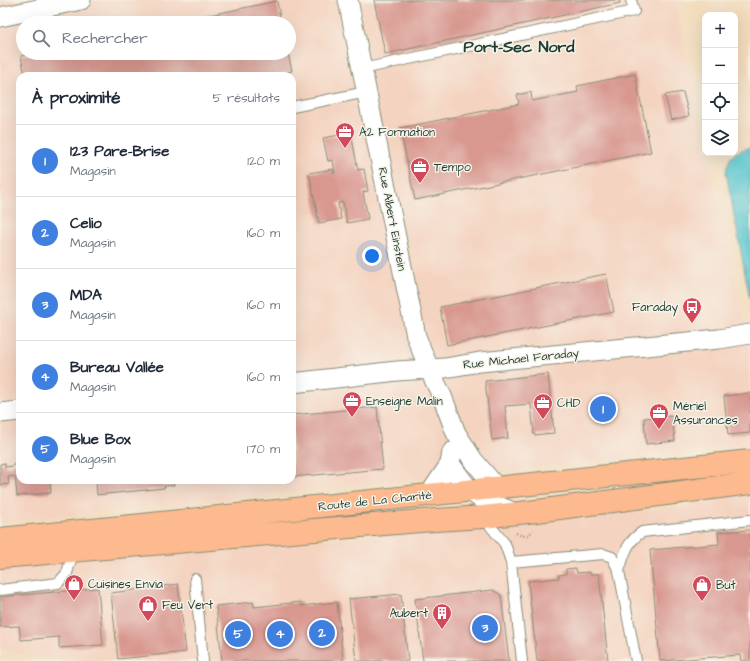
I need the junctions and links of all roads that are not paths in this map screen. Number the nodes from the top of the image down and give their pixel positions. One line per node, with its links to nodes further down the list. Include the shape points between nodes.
1 (81, 0): 4 (street)
2 (348, 0): 5 (street, Rue Albert Einstein)
3 (631, 0): 5 (lane, via 634,12)
4 (0, 17)
5 (362, 69): 6 (street, Rue Albert Einstein)
6 (367, 92): 7 (lane); 9 (street, Rue Albert Einstein, via 416,336)
7 (296, 106)
8 (750, 334): 9 (street, Rue Michael Faraday)
9 (429, 369): 10 (street, Rue Michael Faraday); 13 (street, Rue Albert Einstein)
10 (296, 383)
11 (16, 411): 12 (street)
12 (0, 413)
13 (456, 433): 15 (street); 18 (street, Rue Albert Einstein, via 473,460)
14 (750, 461): 18 (main road, Route de La Charité)
15 (450, 464): 17 (street); 18 (street)
16 (750, 483): 18 (main road, Route de La Charité, via 515,514)
17 (429, 495): 18 (main road, Route de La Charité); 20 (main road, Route de La Charité)
18 (483, 498): 21 (main road, via 470,503 246,529 240,536); 23 (lane)
19 (750, 520): 24 (lane, via 642,532 632,539)
20 (0, 539)
21 (75, 549): 22 (main road); 26 (lane, via 67,573 58,583)
22 (0, 557)
23 (511, 562): 24 (lane, via 603,554 612,557); 28 (lane)
24 (619, 571): 29 (lane)
25 (195, 579): 27 (lane)
26 (0, 590)
27 (203, 661)
28 (522, 661)
29 (636, 661)

